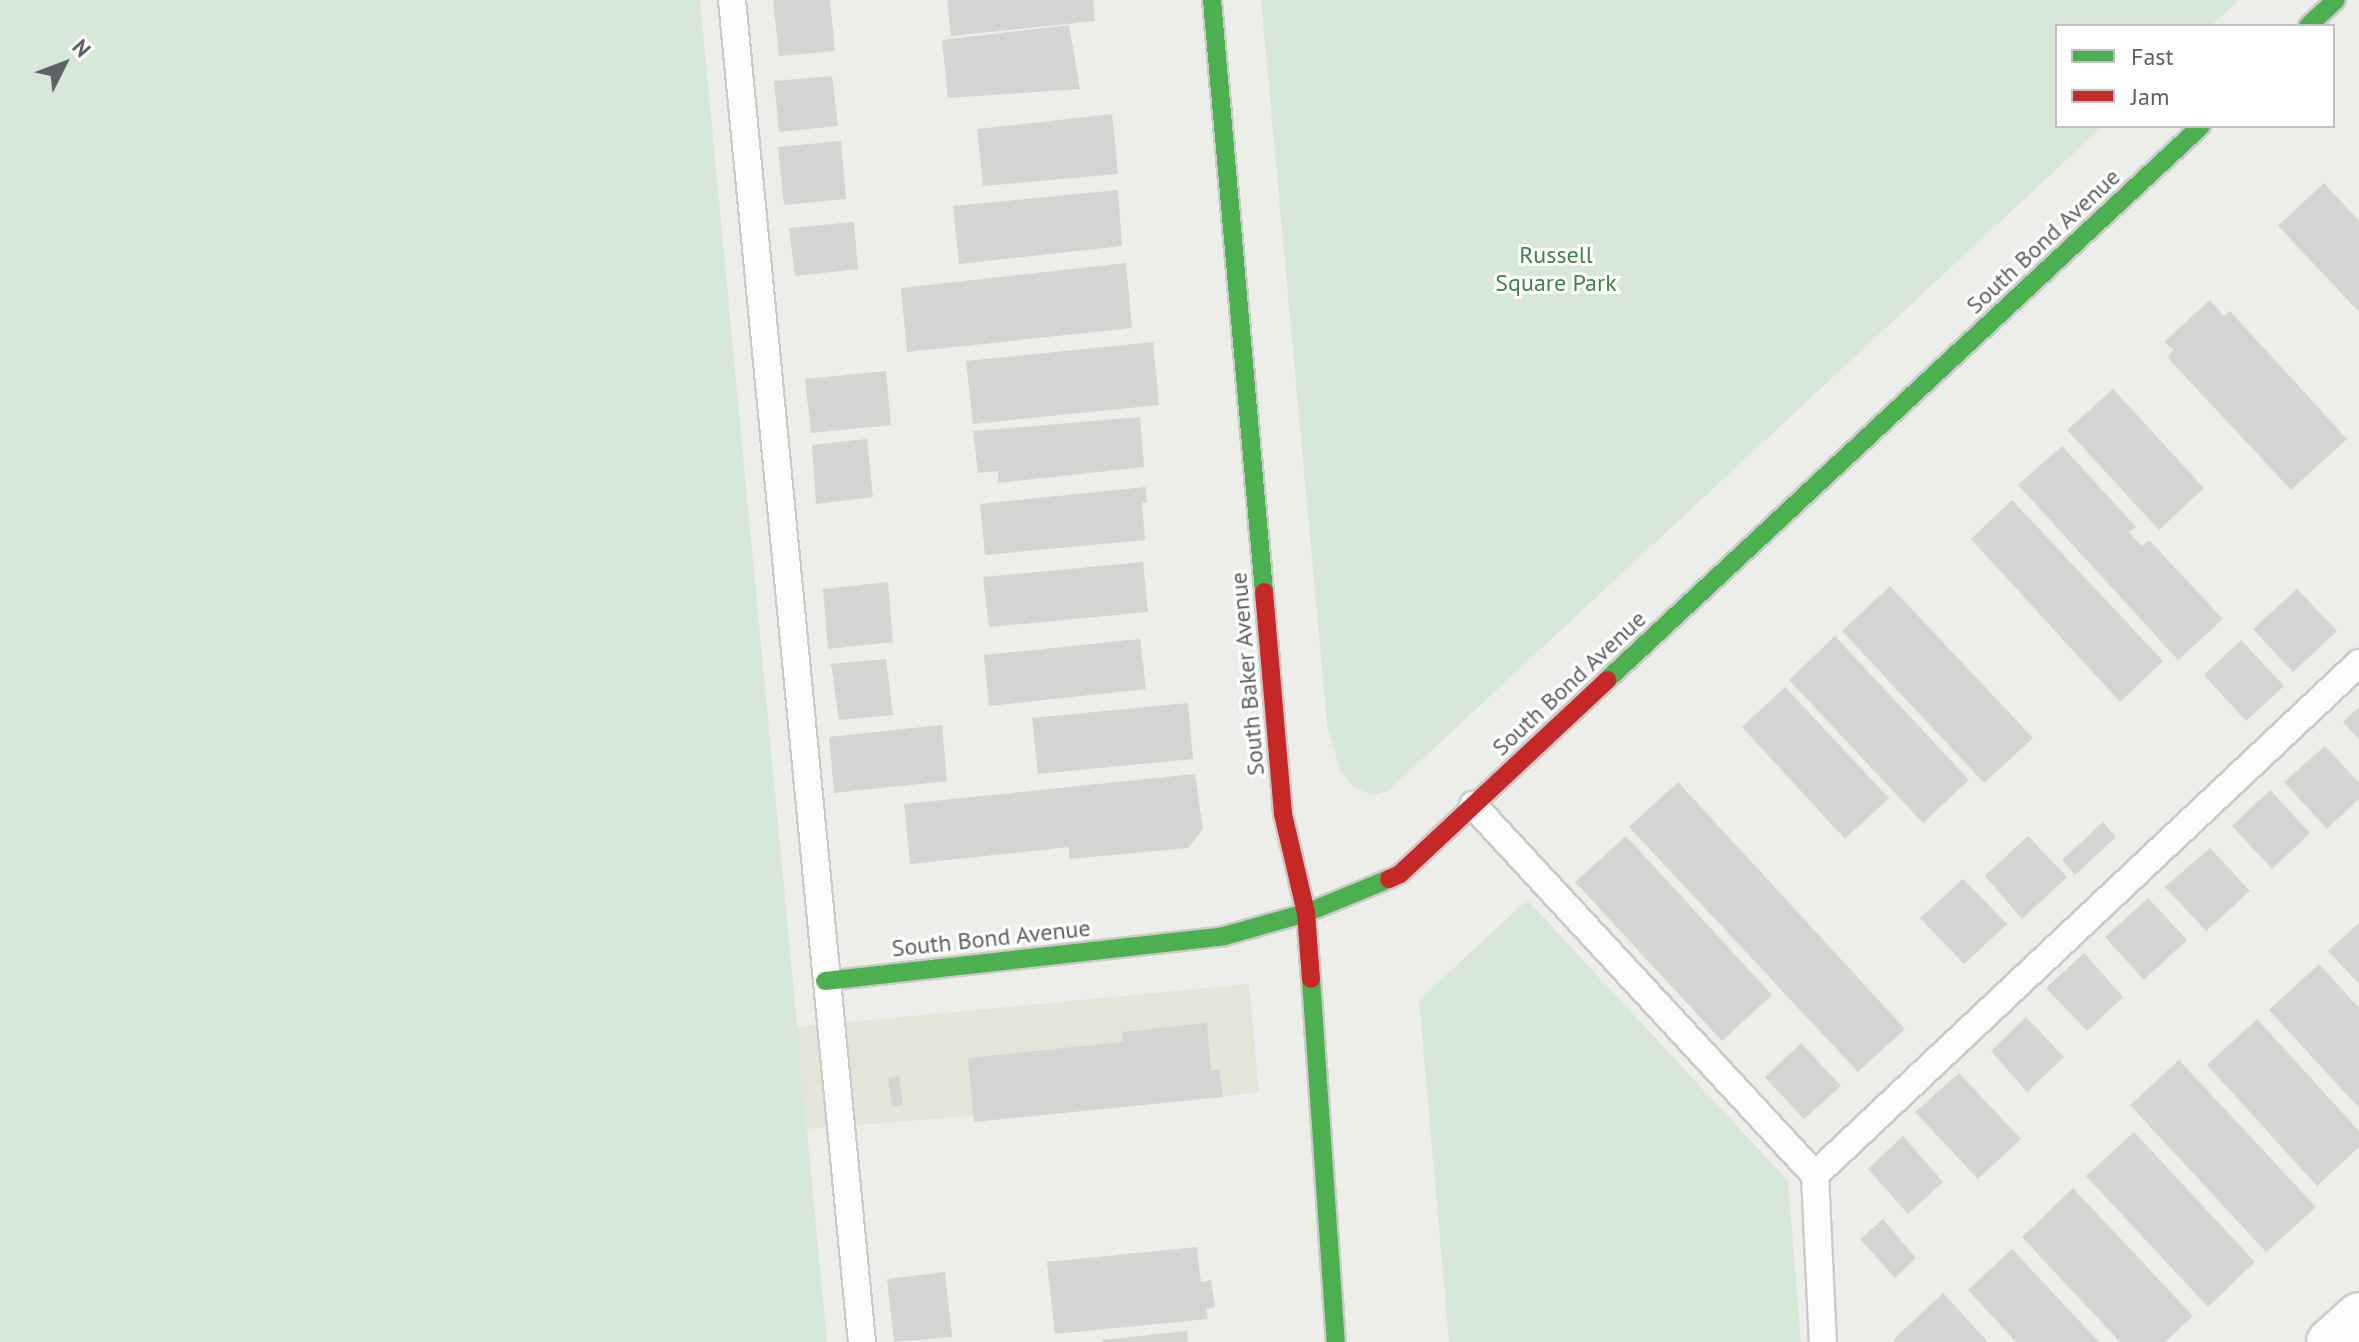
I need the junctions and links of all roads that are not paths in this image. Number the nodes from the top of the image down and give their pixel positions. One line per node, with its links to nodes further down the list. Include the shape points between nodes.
1 (732, 0): 9 (lane)
2 (1212, 0): 8 (street, South Baker Avenue, via 1283,814)
3 (2336, 0): 4 (street)
4 (2310, 24)
5 (2199, 128): 7 (street, South Bond Avenue)
6 (2359, 663): 10 (lane)
7 (1473, 805): 8 (street, South Bond Avenue, via 1400,874); 10 (lane)
8 (1306, 913): 9 (street, South Bond Avenue, via 1224,936); 13 (street, South Baker Avenue)
9 (825, 981): 12 (lane)
10 (1815, 1175): 14 (lane)
11 (2359, 1315): 15 (street)
12 (862, 1342)
13 (1336, 1342)
14 (1823, 1342)
15 (2329, 1342)

